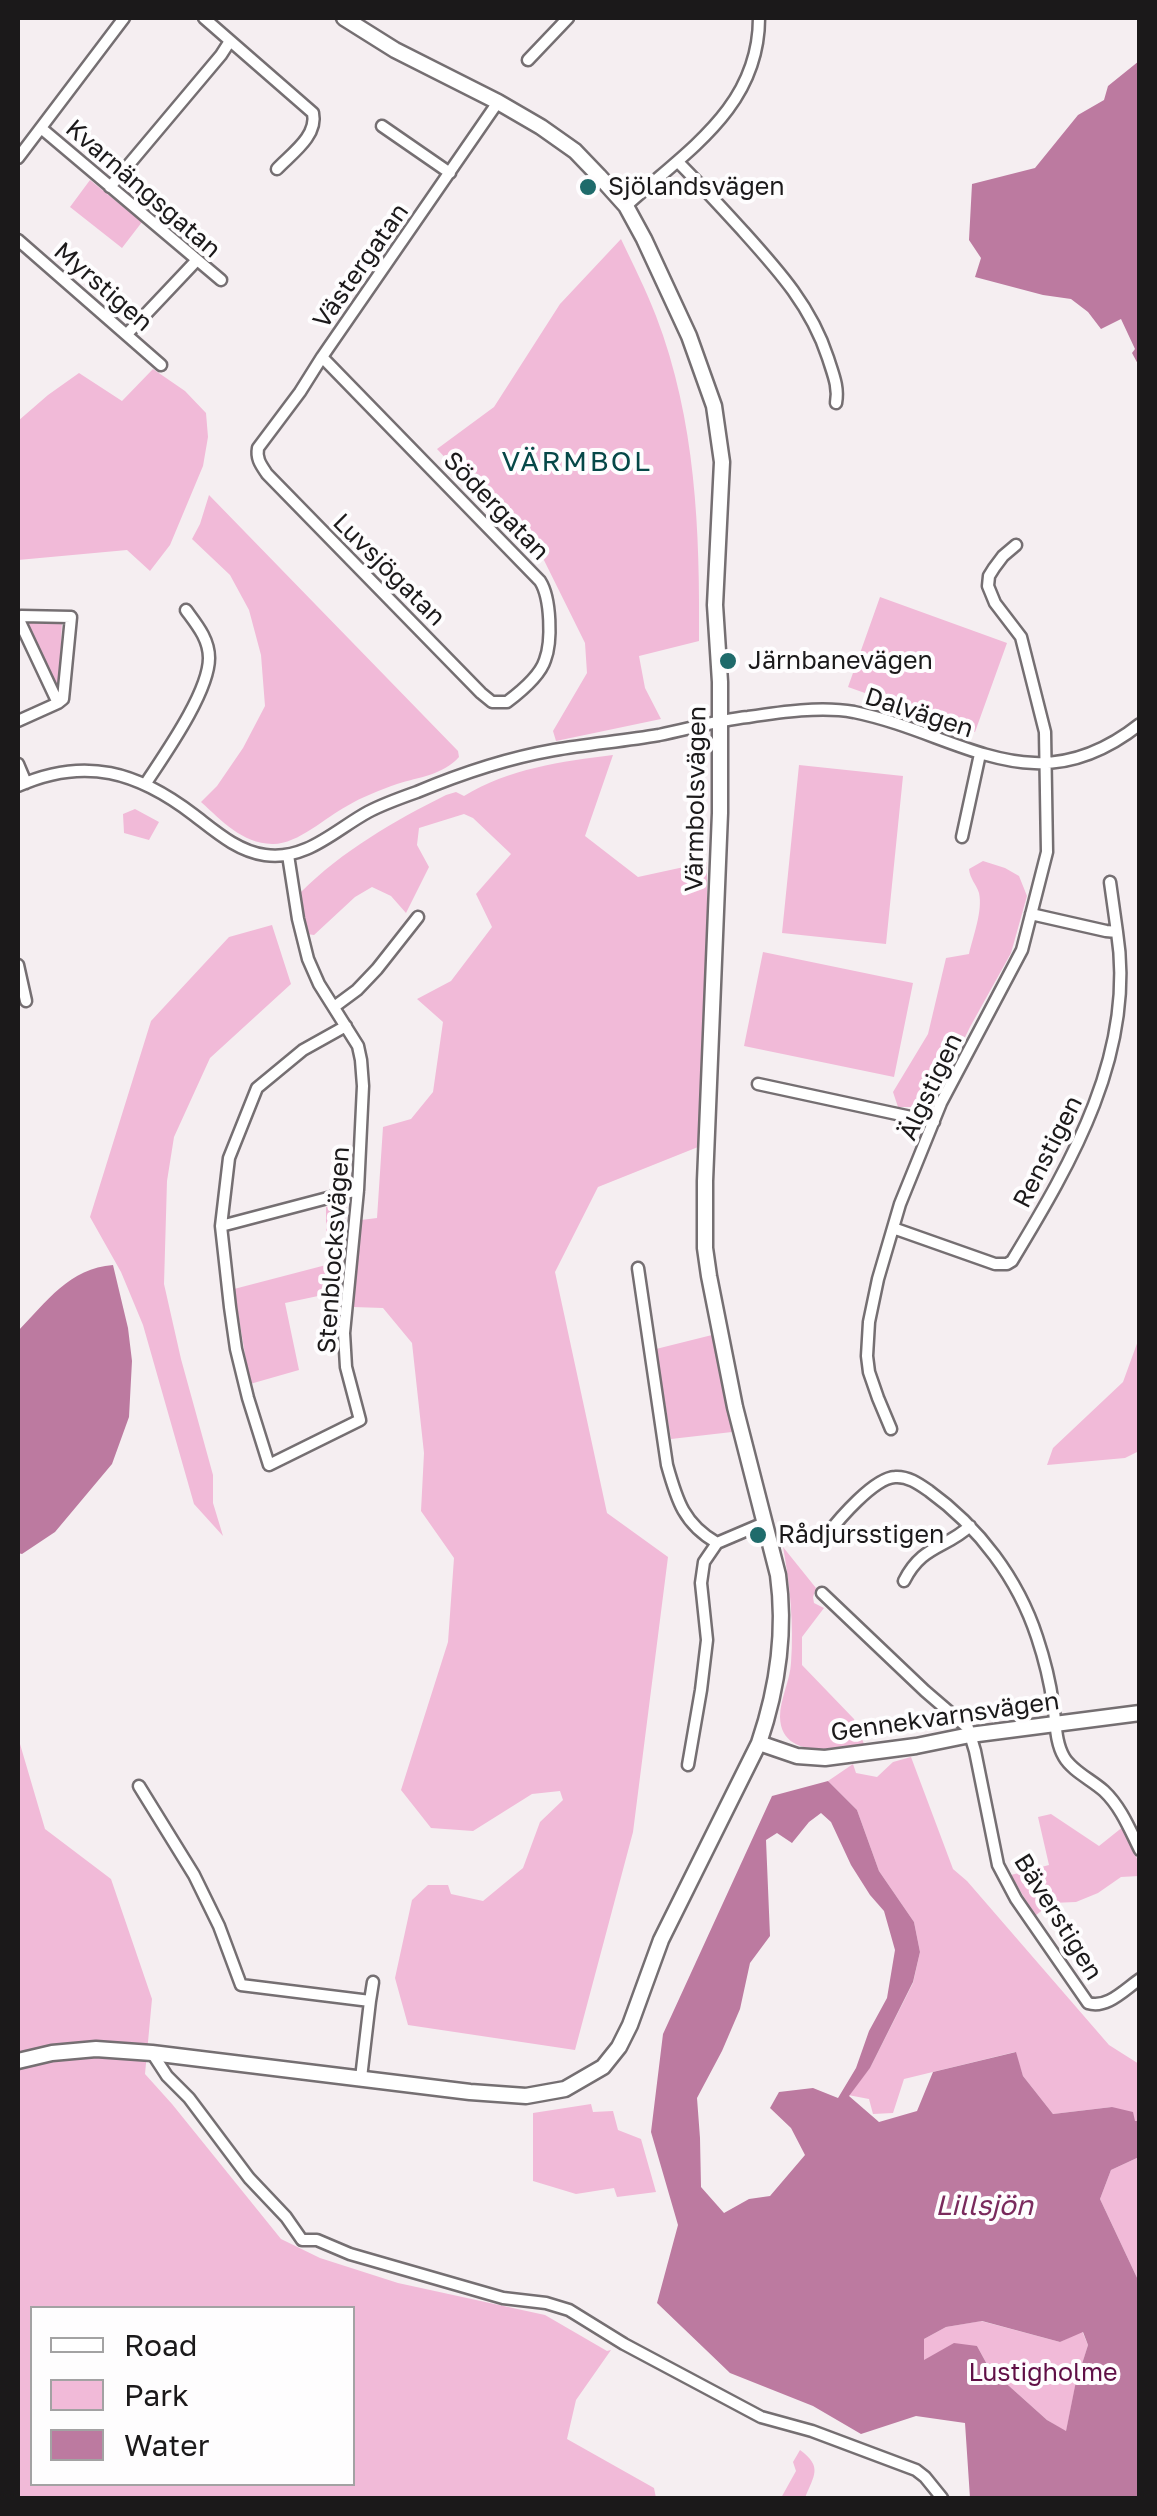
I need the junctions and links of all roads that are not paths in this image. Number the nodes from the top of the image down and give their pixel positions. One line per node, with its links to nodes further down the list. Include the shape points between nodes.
1 (124, 18): 10 (street)
2 (204, 18): 6 (street)
3 (344, 18): 8 (street, Värmbolsvägen)
4 (568, 18): 7 (street)
5 (759, 18): 12 (street, via 741,92)
6 (230, 41): 13 (street, via 313,113 312,131); 15 (street)
7 (528, 60)
8 (498, 102): 14 (street, Västergatan); 16 (street, Värmbolsvägen, via 575,151)
9 (382, 126): 14 (street)
10 (41, 128): 11 (street); 15 (street, Kvarnängsgatan)
11 (18, 158)
12 (678, 162): 16 (street); 23 (street, via 799,296 826,350)
13 (277, 170)
14 (450, 173): 21 (street, Västergatan)
15 (110, 187): 18 (street, Kvarnängsgatan)
16 (626, 206): 30 (street, Värmbolsvägen, via 689,336 714,406 722,462)
17 (18, 240): 20 (street, Myrstigen)
18 (196, 261): 19 (street, Kvarnängsgatan); 20 (street)
19 (221, 280)
20 (127, 334): 22 (street, Myrstigen)
21 (322, 357): 24 (street, Västergatan); 27 (street, Södergatan, via 546,591 545,661)
22 (161, 364)
23 (836, 403)
24 (257, 453): 27 (street, Luvsjögatan, via 267,474 352,561 482,693)
25 (1016, 545): 33 (street, via 994,568 988,586 1021,637 1047,742)
26 (186, 610): 35 (street, via 205,636 207,672)
27 (502, 703)
28 (58, 704): 28 (street, via 65,694 71,617 21,616); 29 (street)
29 (18, 720)
30 (720, 722): 32 (street, Dalvägen, via 851,712); 38 (street, via 556,749 480,770 391,802); 54 (street, Värmbolsvägen, via 705,1248)
31 (1140, 724): 33 (street, Dalvägen, via 1098,752)
32 (980, 754): 33 (street, Dalvägen); 37 (street)
33 (1045, 763): 40 (street, Älgstigen, via 1047,852)
34 (18, 764): 36 (street)
35 (146, 783): 36 (street, via 83,771); 38 (street, via 244,849)
36 (22, 785)
37 (962, 837)
38 (288, 855): 45 (street, Stenblocksvägen, via 308,959)
39 (1110, 882): 42 (street, Renstigen)
40 (1031, 914): 42 (street); 48 (street, Älgstigen, via 1016,964)
41 (418, 916): 45 (street, via 377,969)
42 (1118, 932): 51 (street, Renstigen, via 1122,973 1104,1080 1068,1164 1012,1260 995,1264)
43 (18, 965): 44 (street)
44 (26, 1000)
45 (334, 1008): 46 (street, Stenblocksvägen)
46 (346, 1026): 49 (street, Stenblocksvägen, via 362,1070); 50 (street, Stenblocksvägen, via 303,1050 258,1088 229,1158)
47 (758, 1084): 48 (street)
48 (934, 1122): 51 (street, Älgstigen)
49 (358, 1190): 50 (street); 50 (street, Stenblocksvägen, via 344,1333 360,1420 269,1465 236,1349)
50 (221, 1226)
51 (893, 1228): 53 (street, Älgstigen, via 867,1339 869,1372)
52 (638, 1268): 57 (street, via 674,1490 696,1528)
53 (891, 1429)
54 (764, 1524): 57 (street); 63 (street, Värmbolsvägen, via 778,1575 782,1641)
55 (970, 1526): 56 (street, via 919,1484 898,1476 869,1491); 58 (street, via 920,1558); 61 (street, via 1001,1563 1037,1636)
56 (826, 1536)
57 (717, 1543): 64 (street, via 701,1572 706,1640)
58 (904, 1581)
59 (822, 1593): 62 (street)
60 (1140, 1713): 61 (street, Gennekvarnsvägen)
61 (1056, 1724): 62 (street, Gennekvarnsvägen); 66 (street, via 1064,1758 1118,1806)
62 (970, 1735): 63 (street, Gennekvarnsvägen, via 825,1758); 67 (street, Bäverstigen, via 998,1865 1063,1968 1097,2006)
63 (759, 1743): 72 (street, Värmbolsvägen, via 661,1940 630,2025 602,2067 565,2089 526,2096)
64 (688, 1765)
65 (139, 1786): 69 (street, via 194,1875 241,1985)
66 (1140, 1850)
67 (1140, 1979)
68 (372, 1982): 69 (street)
69 (370, 2001): 72 (street)
70 (152, 2053): 71 (street, Värmbolsvägen, via 78,2050); 72 (street, Värmbolsvägen); 73 (street, via 302,2240 502,2298 569,2310 761,2417 916,2470)
71 (18, 2061)
72 (361, 2078)
73 (942, 2498)

